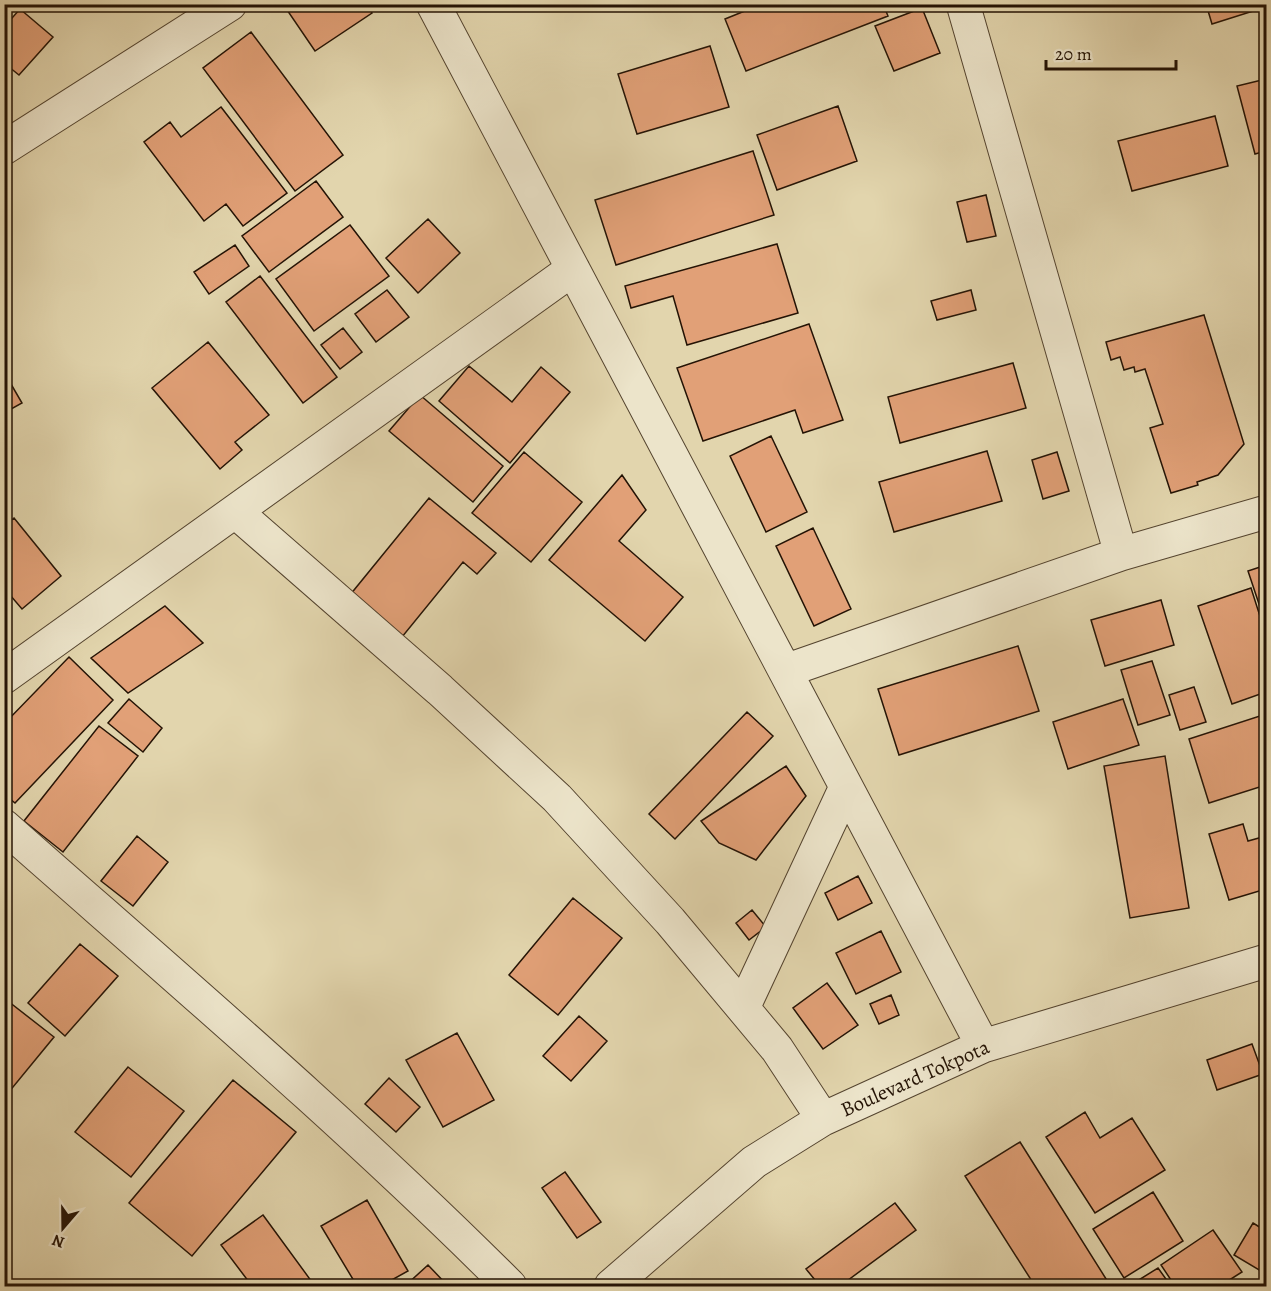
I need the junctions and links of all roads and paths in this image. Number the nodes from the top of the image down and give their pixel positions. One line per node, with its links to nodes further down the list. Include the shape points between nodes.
1 (230, 4): 4 (street)
2 (433, 4): 5 (street)
3 (963, 4): 8 (street)
4 (4, 148)
5 (573, 269): 6 (street); 9 (street)
6 (236, 512): 10 (street); 14 (street, via 557,798 670,921)
7 (1266, 512): 8 (street)
8 (1121, 554): 9 (street)
9 (785, 671): 11 (street)
10 (4, 677)
11 (846, 787): 14 (street); 15 (street)
12 (4, 826): 17 (street, via 345,1127)
13 (1266, 961): 15 (street, Boulevard Tokpota)
14 (743, 1008): 16 (street, via 777,1049)
15 (983, 1046): 16 (street, Boulevard Tokpota)
16 (823, 1119): 18 (street, Boulevard Tokpota, via 754,1162)
17 (510, 1287)
18 (611, 1287)

